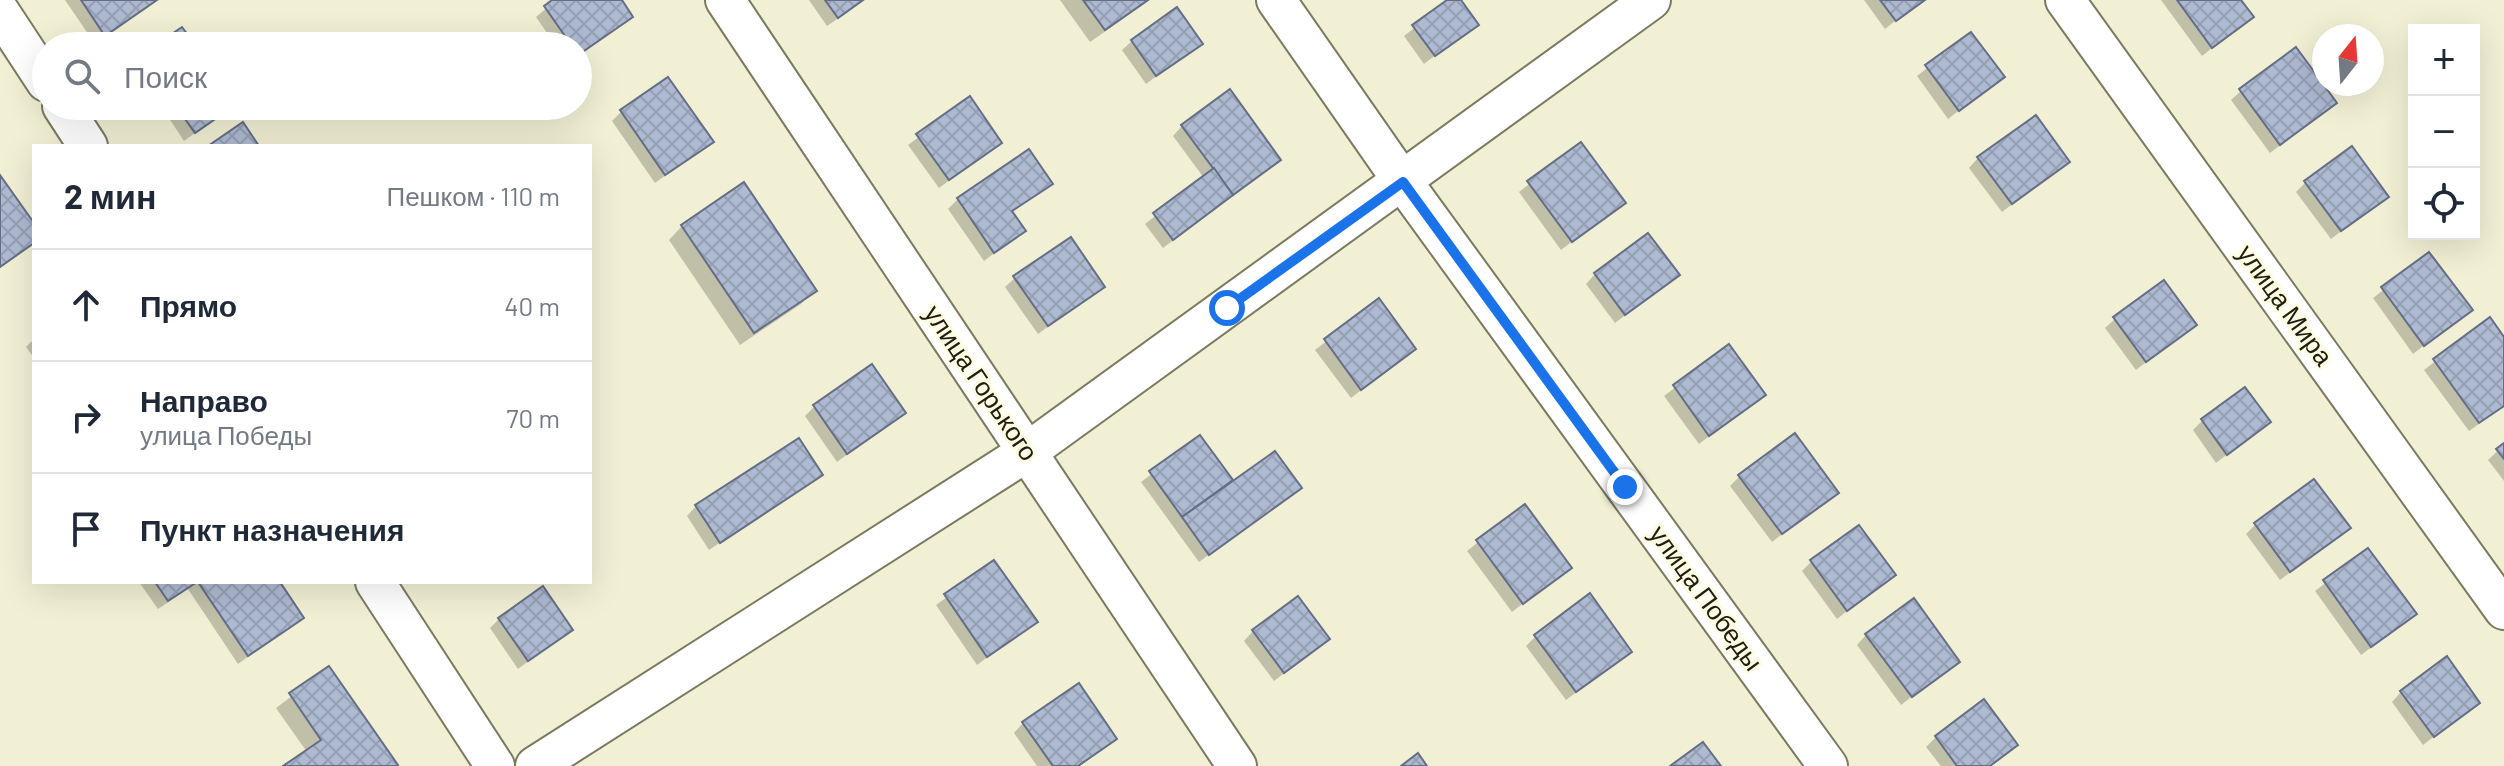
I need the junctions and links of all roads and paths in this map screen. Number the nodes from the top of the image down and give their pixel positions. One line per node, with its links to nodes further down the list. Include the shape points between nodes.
1 (725, 0): 10 (street, улица Горького)
2 (1276, 0): 9 (street, улица Победы)
3 (1651, 0): 9 (street)
4 (2065, 0): 12 (street, улица Мира)
5 (0, 12): 6 (street)
6 (32, 61)
7 (71, 120): 8 (street)
8 (87, 144)
9 (1403, 182): 10 (street); 16 (street, улица Победы)
10 (1027, 452): 14 (street); 15 (street, улица Горького)
11 (376, 584): 13 (street)
12 (2504, 610)
13 (495, 766)
14 (535, 766)
15 (1237, 766)
16 (1828, 766)

